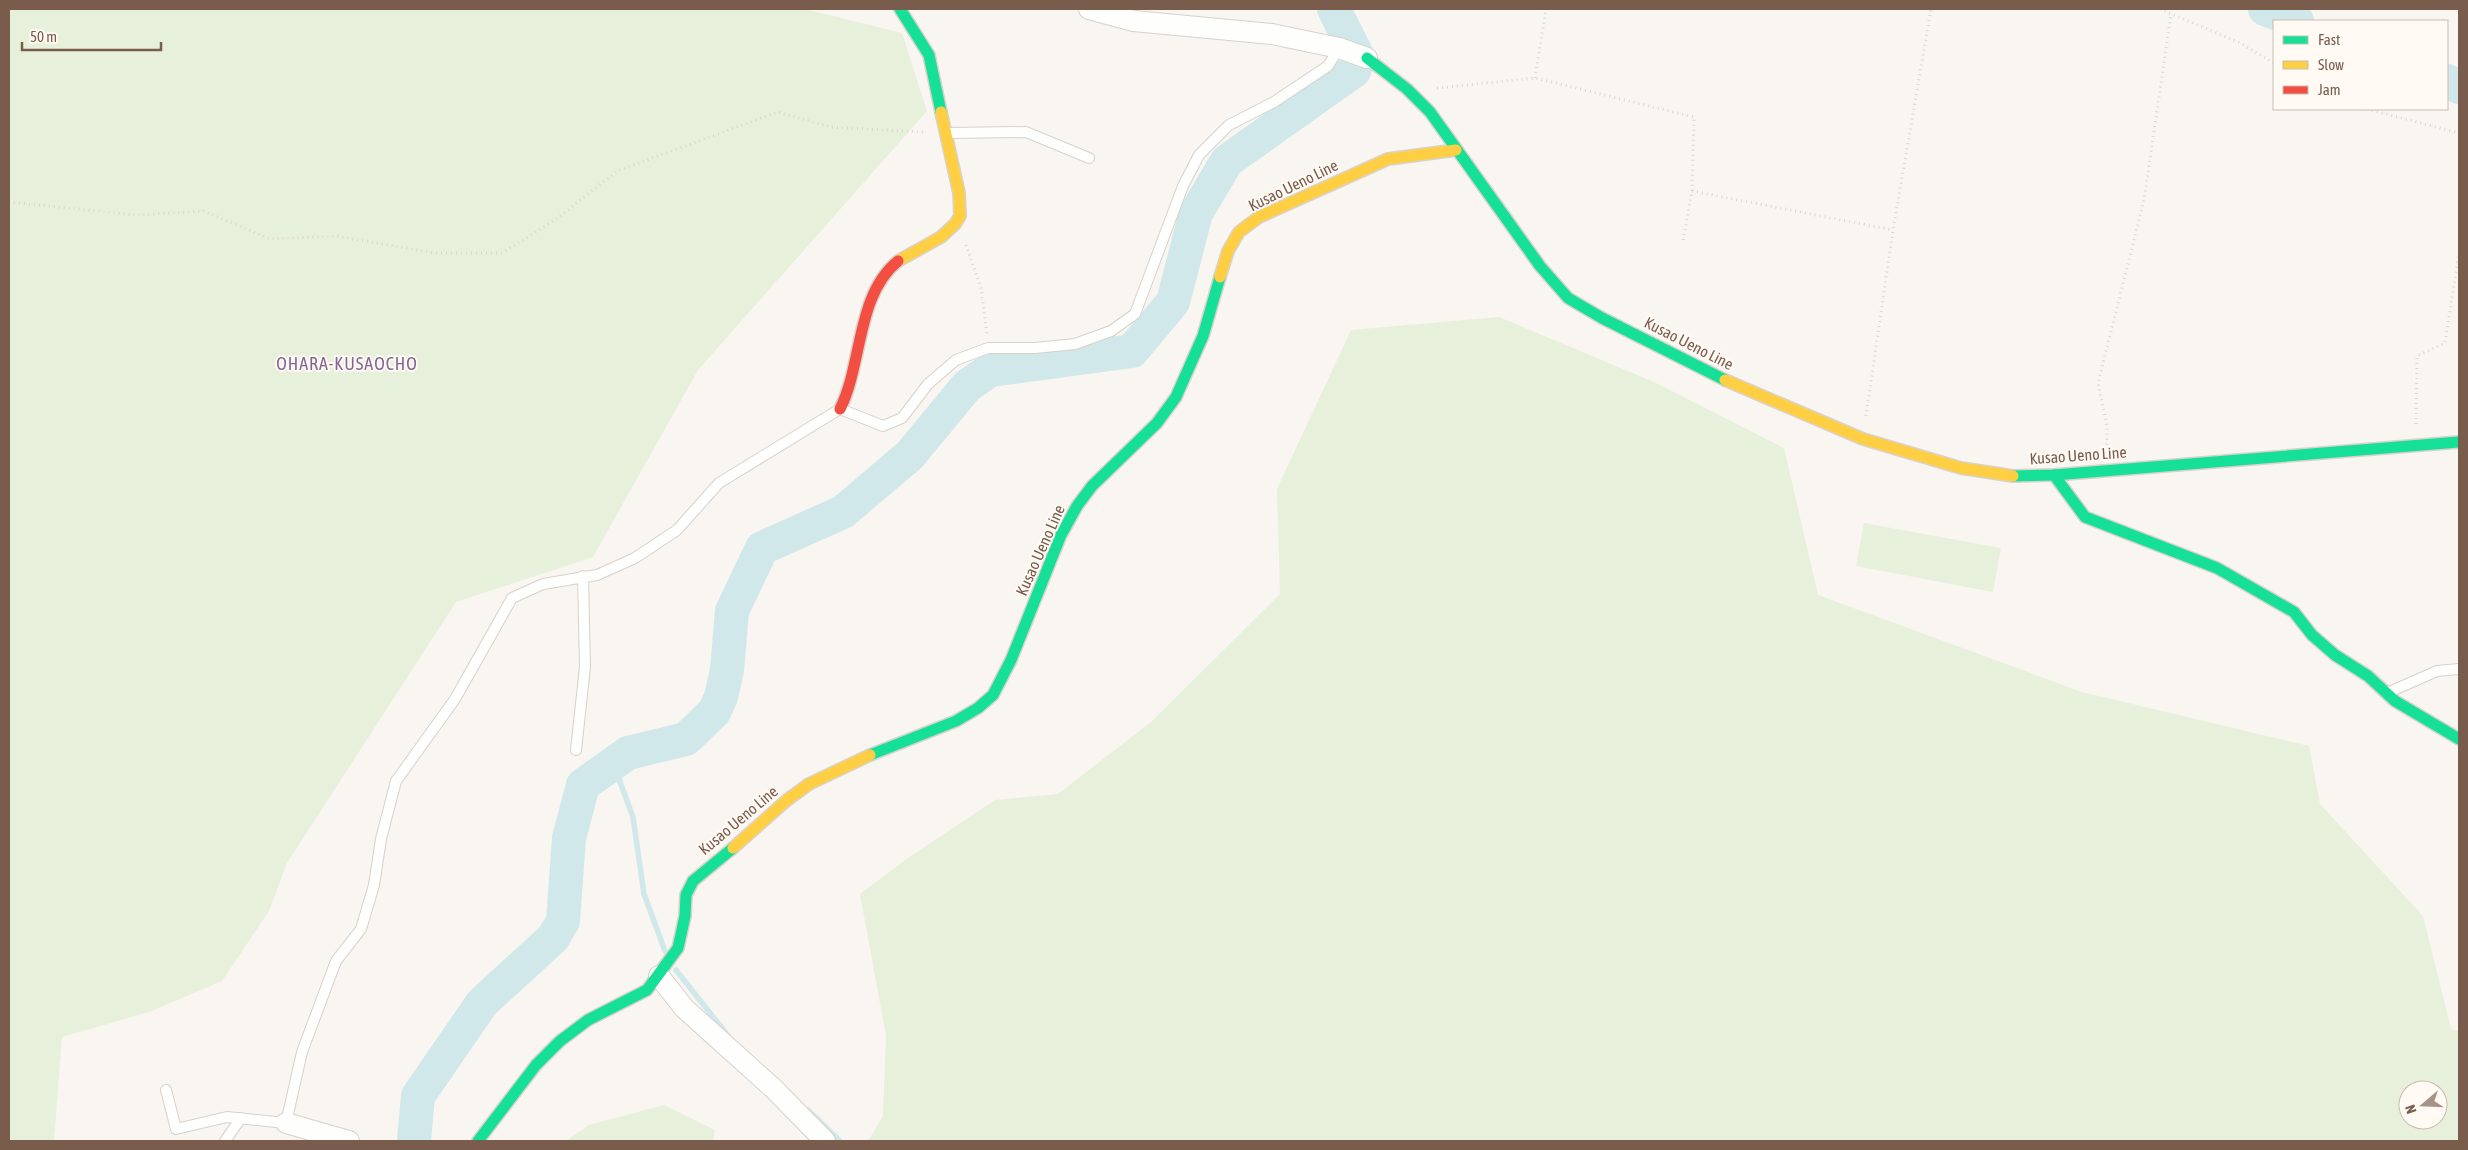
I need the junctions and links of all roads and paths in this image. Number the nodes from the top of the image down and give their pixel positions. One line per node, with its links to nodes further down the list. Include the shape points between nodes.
1 (900, 9): 14 (main road, via 929,56)
2 (1089, 9): 7 (street, via 1134,21 1272,34)
3 (1546, 9): 10 (path)
4 (1930, 9): 20 (path)
5 (2160, 9): 6 (path)
6 (2171, 14): 9 (path, via 2240,43); 28 (path, via 2144,200 2098,383 2107,426 2107,443)
7 (1339, 48): 8 (street); 23 (lane, via 1328,66 1274,102 1229,125 1199,155 1183,186 1135,314 1111,331 1075,344)
8 (1367, 58): 11 (main road)
9 (2273, 61)
10 (1535, 78): 11 (path, via 1452,88); 17 (path, via 1694,117)
11 (1407, 89): 15 (main road, via 1430,112)
12 (2371, 110): 13 (path)
13 (2459, 132)
14 (946, 134): 16 (lane, via 1026,132); 18 (path, via 830,127 778,112 617,171 555,220 502,252 434,253 336,236 270,240 204,211 135,215); 19 (main road, via 959,193 961,214)
15 (1456, 150): 25 (main road, Kusao Ueno Line, via 1540,266 1568,298 1742,388); 35 (main road, Kusao Ueno Line, via 1388,159 1259,218 1239,232 1228,251 1204,336 1176,396 1156,424 1092,486 1077,506 1061,536 1012,660 993,695 956,721 867,756 809,784 787,800 693,881 686,895 678,948)
16 (1089, 158)
17 (1692, 191): 20 (path); 21 (path)
18 (9, 202)
19 (957, 221): 23 (path, via 981,288); 24 (main road, via 951,230 895,263 875,290 864,318 850,393)
20 (1893, 230): 25 (path)
21 (1683, 241)
22 (2459, 254): 27 (path, via 2445,343 2418,356)
23 (988, 348): 24 (lane, via 956,360 928,384 902,418 883,426)
24 (840, 409): 30 (lane, via 719,483 677,530 635,558 597,575)
25 (1863, 439): 29 (main road, Kusao Ueno Line, via 1961,468 2009,476)
26 (2459, 442): 27 (main road, Kusao Ueno Line)
27 (2416, 445): 28 (main road, Kusao Ueno Line)
28 (2093, 470): 29 (main road, Kusao Ueno Line)
29 (2054, 475): 32 (main road, via 2085,517 2217,568 2294,612 2312,635)
30 (583, 576): 34 (lane, via 585,667); 38 (lane, via 544,584 512,598 456,699 396,781 381,839 374,886 361,929 336,961 302,1052)
31 (2459, 669): 32 (lane, via 2437,671)
32 (2387, 693): 33 (main road)
33 (2459, 739)
34 (576, 750)
35 (659, 976): 41 (main road, Kusao Ueno Line, via 647,990 588,1020 560,1041 536,1065); 42 (street, via 684,1008 774,1089)
36 (166, 1090): 37 (lane, via 176,1129 227,1117)
37 (241, 1118): 38 (lane); 39 (lane)
38 (286, 1122): 40 (street)
39 (226, 1141)
40 (349, 1141)
41 (478, 1141)
42 (825, 1141)

